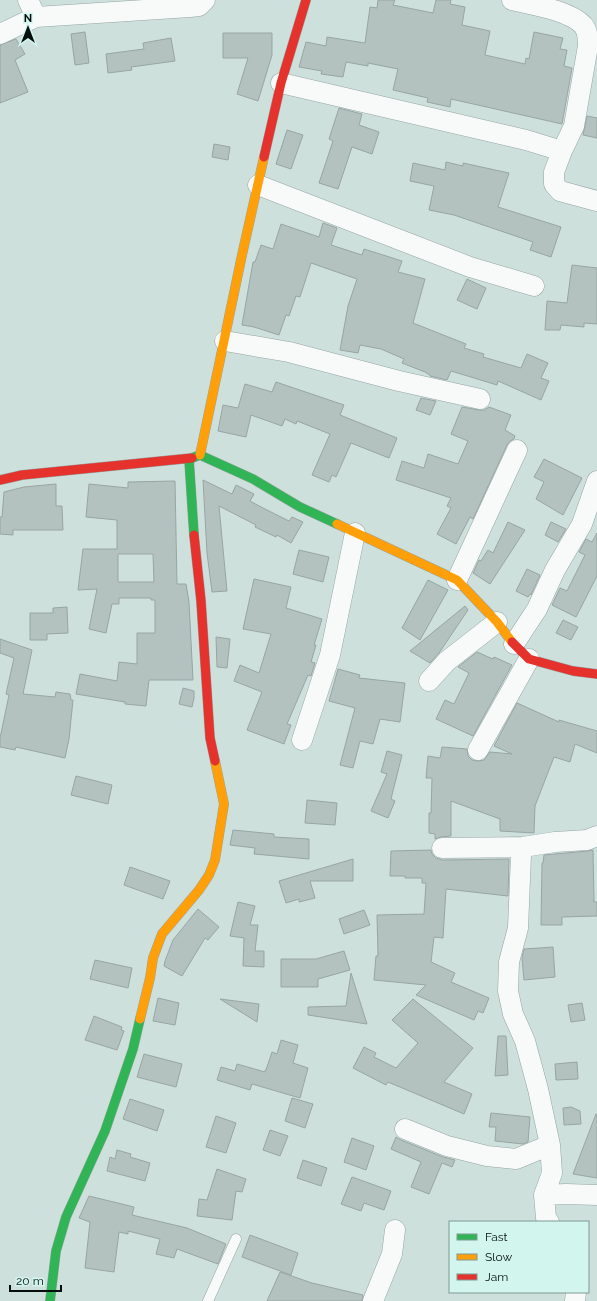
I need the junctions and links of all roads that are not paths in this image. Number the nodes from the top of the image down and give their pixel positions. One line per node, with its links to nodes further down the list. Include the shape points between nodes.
1 (205, 0): 4 (street, via 199,6 190,7)
2 (306, 0): 6 (street)
3 (512, 0): 7 (street, via 556,10 570,16 583,25 588,35 574,126)
4 (32, 9): 5 (street)
5 (0, 34)
6 (281, 83): 7 (street, via 526,140); 8 (street)
7 (562, 151): 9 (street, via 554,172 554,184 560,191)
8 (258, 185): 10 (street, via 470,266); 11 (street)
9 (597, 202)
10 (534, 286)
11 (225, 341): 12 (street, via 289,352); 14 (street)
12 (480, 399)
13 (517, 450): 19 (street)
14 (200, 455): 15 (street); 18 (street, via 253,479 300,508)
15 (189, 460): 16 (street, via 22,474); 37 (street, via 210,738 224,804 215,860 199,890 162,934 153,958 130,1056 105,1131 66,1217 56,1251)
16 (0, 480)
17 (597, 481): 21 (street, via 582,524 555,570 537,609)
18 (355, 533): 19 (street); 25 (street, via 330,655)
19 (457, 580): 20 (street)
20 (497, 622): 21 (street); 24 (street, via 447,662)
21 (514, 644): 22 (street)
22 (529, 659): 23 (street, via 573,671); 26 (street)
23 (597, 674)
24 (429, 680)
25 (302, 740)
26 (478, 750)
27 (597, 836): 28 (street, via 587,840)
28 (523, 847): 29 (street); 31 (street, via 518,928 509,962 508,991 513,1014 527,1048)
29 (442, 848)
30 (405, 1130): 31 (street, via 447,1146 487,1156 516,1159)
31 (550, 1144): 32 (street, via 552,1173)
32 (544, 1195): 33 (street); 34 (street)
33 (597, 1195)
34 (548, 1221)
35 (395, 1230): 39 (street, via 392,1254)
36 (236, 1239): 38 (lane)
37 (50, 1301)
38 (208, 1301)
39 (373, 1301)

